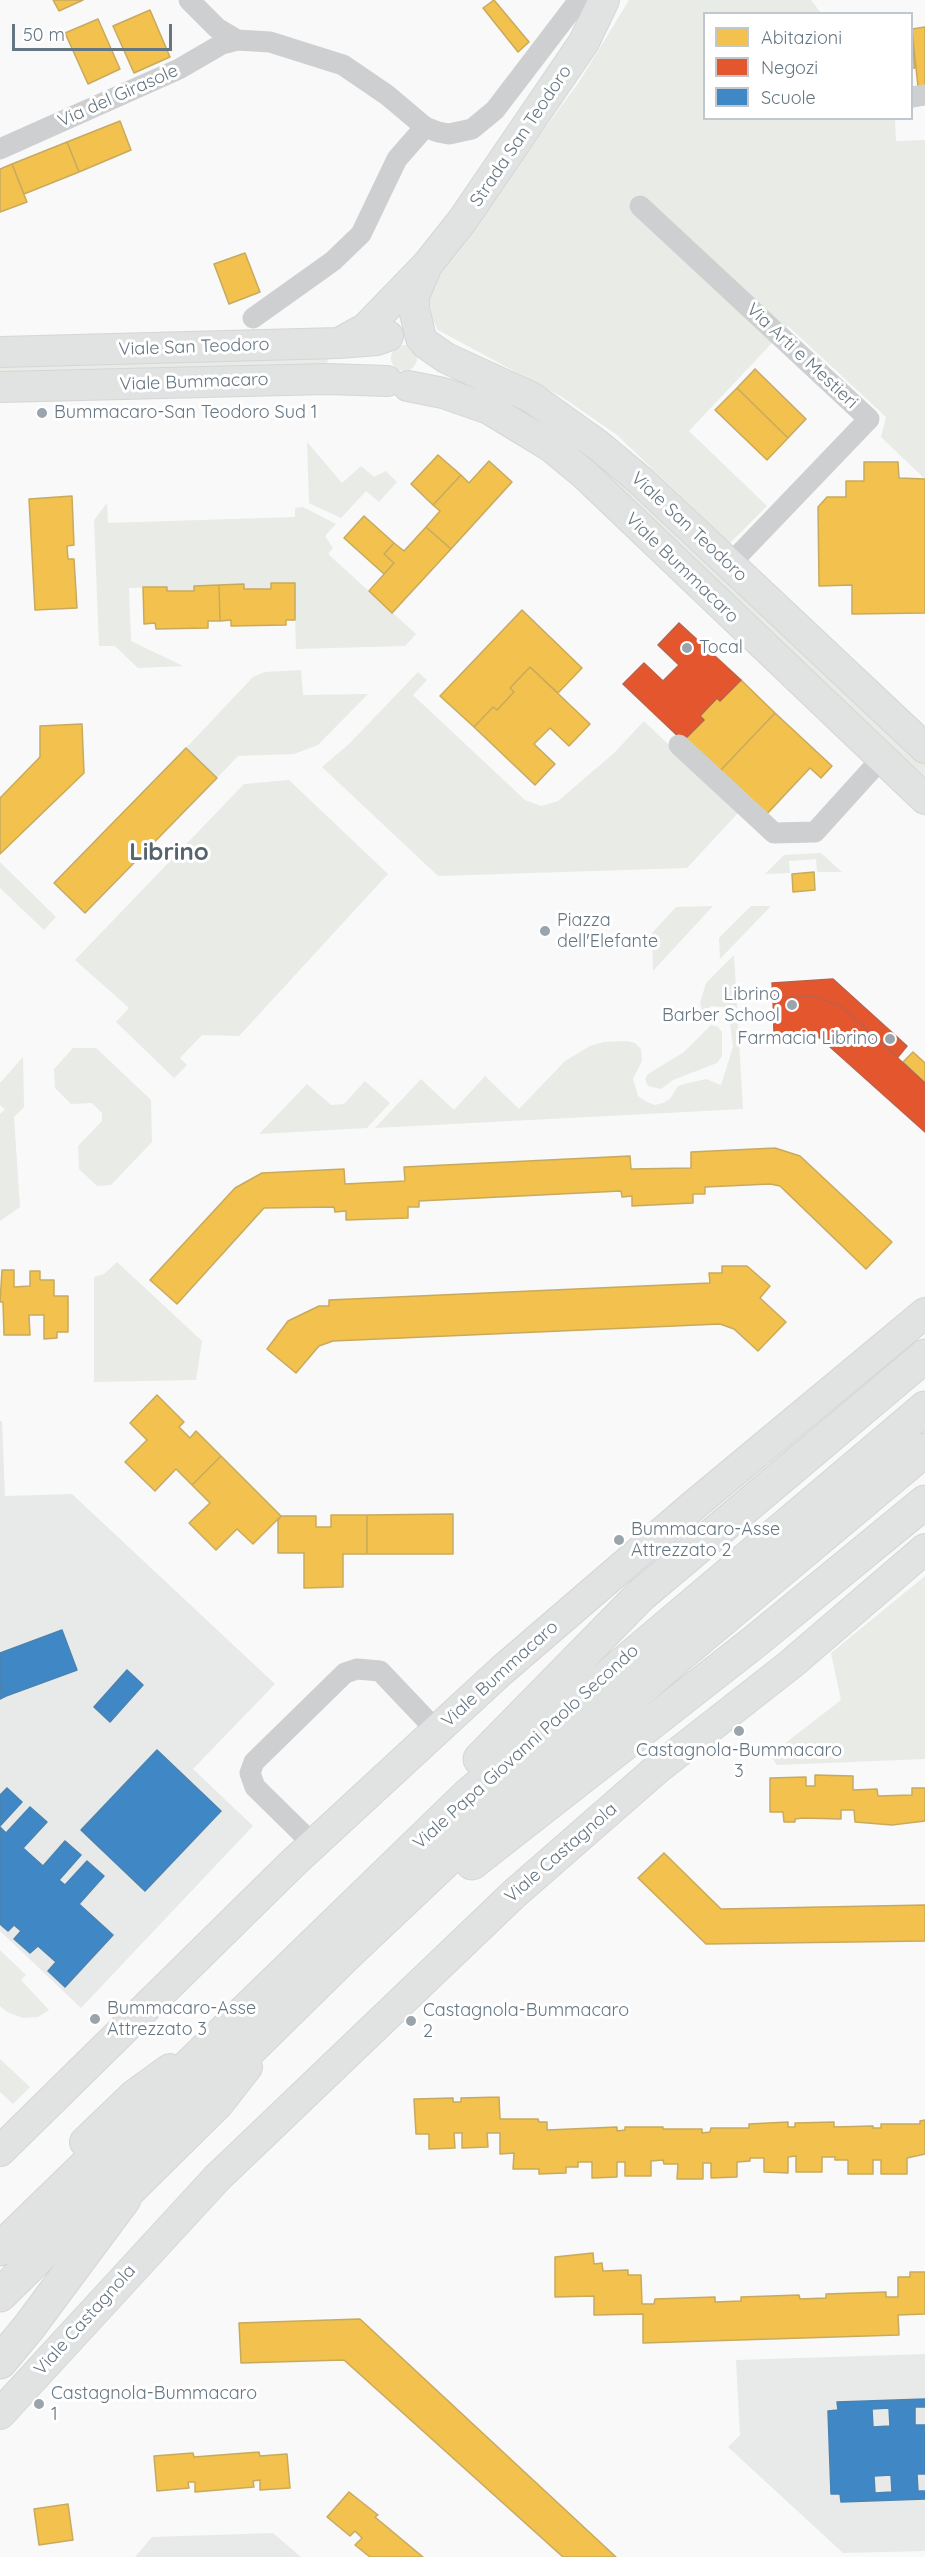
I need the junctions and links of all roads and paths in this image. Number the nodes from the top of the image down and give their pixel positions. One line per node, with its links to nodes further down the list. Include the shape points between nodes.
1 (189, 0): 4 (street, via 217,28)
2 (579, 0): 5 (street, Via del Girasole, via 495,110 480,123 449,134)
3 (604, 0): 8 (main road, Strada San Teodoro, via 572,61)
4 (237, 40): 5 (street, Via del Girasole, via 270,42 343,65 387,94); 6 (street, Via del Girasole)
5 (425, 127): 10 (street, via 397,159 361,234 333,261)
6 (0, 149)
7 (640, 206): 17 (street, Via Arti e Mestieri, via 869,419)
8 (427, 265): 9 (main road); 12 (main road, via 414,296)
9 (402, 291): 11 (main road); 13 (main road, via 366,328)
10 (253, 318)
11 (390, 335): 12 (main road, via 410,332); 13 (main road, Viale San Teodoro); 15 (main road, via 378,347 376,362)
12 (424, 341): 15 (main road, via 431,358 427,373 422,379); 17 (main road, Viale San Teodoro, via 446,358 502,382 559,414 641,481)
13 (339, 343): 14 (main road, Viale San Teodoro)
14 (0, 352)
15 (398, 383): 16 (main road, Viale Bummacaro, via 318,379); 20 (main road, Viale Bummacaro, via 489,409 550,446)
16 (0, 387)
17 (730, 564): 19 (main road, Viale San Teodoro)
18 (679, 745): 20 (street, via 774,833 815,831)
19 (925, 748)
20 (882, 758): 21 (main road, Viale Bummacaro)
21 (925, 799)
22 (925, 1313): 28 (main road, Viale Bummacaro, via 694,1505)
23 (925, 1356): 31 (main road, via 641,1595 480,1759)
24 (925, 1407): 31 (main road, Viale Papa Giovanni Paolo Secondo, via 469,1794)
25 (925, 1450): 30 (main road, Viale Papa Giovanni Paolo Secondo, via 492,1817)
26 (925, 1502): 30 (main road, via 753,1643)
27 (925, 1549): 39 (main road, Viale Castagnola, via 791,1664 657,1769 514,1894 217,2178)
28 (437, 1731): 29 (main road, Viale Bummacaro); 29 (street, via 380,1671 357,1669 345,1673 254,1762 250,1773 255,1787)
29 (313, 1844): 33 (main road, Viale Bummacaro)
30 (347, 1954): 34 (main road, Viale Papa Giovanni Paolo Secondo)
31 (295, 1960): 32 (main road, Viale Papa Giovanni Paolo Secondo, via 228,2026)
32 (91, 2148): 35 (main road); 36 (main road)
33 (0, 2151)
34 (126, 2183): 37 (main road); 38 (main road, via 82,2252)
35 (0, 2216)
36 (0, 2249)
37 (0, 2295)
38 (0, 2362)
39 (0, 2414)

